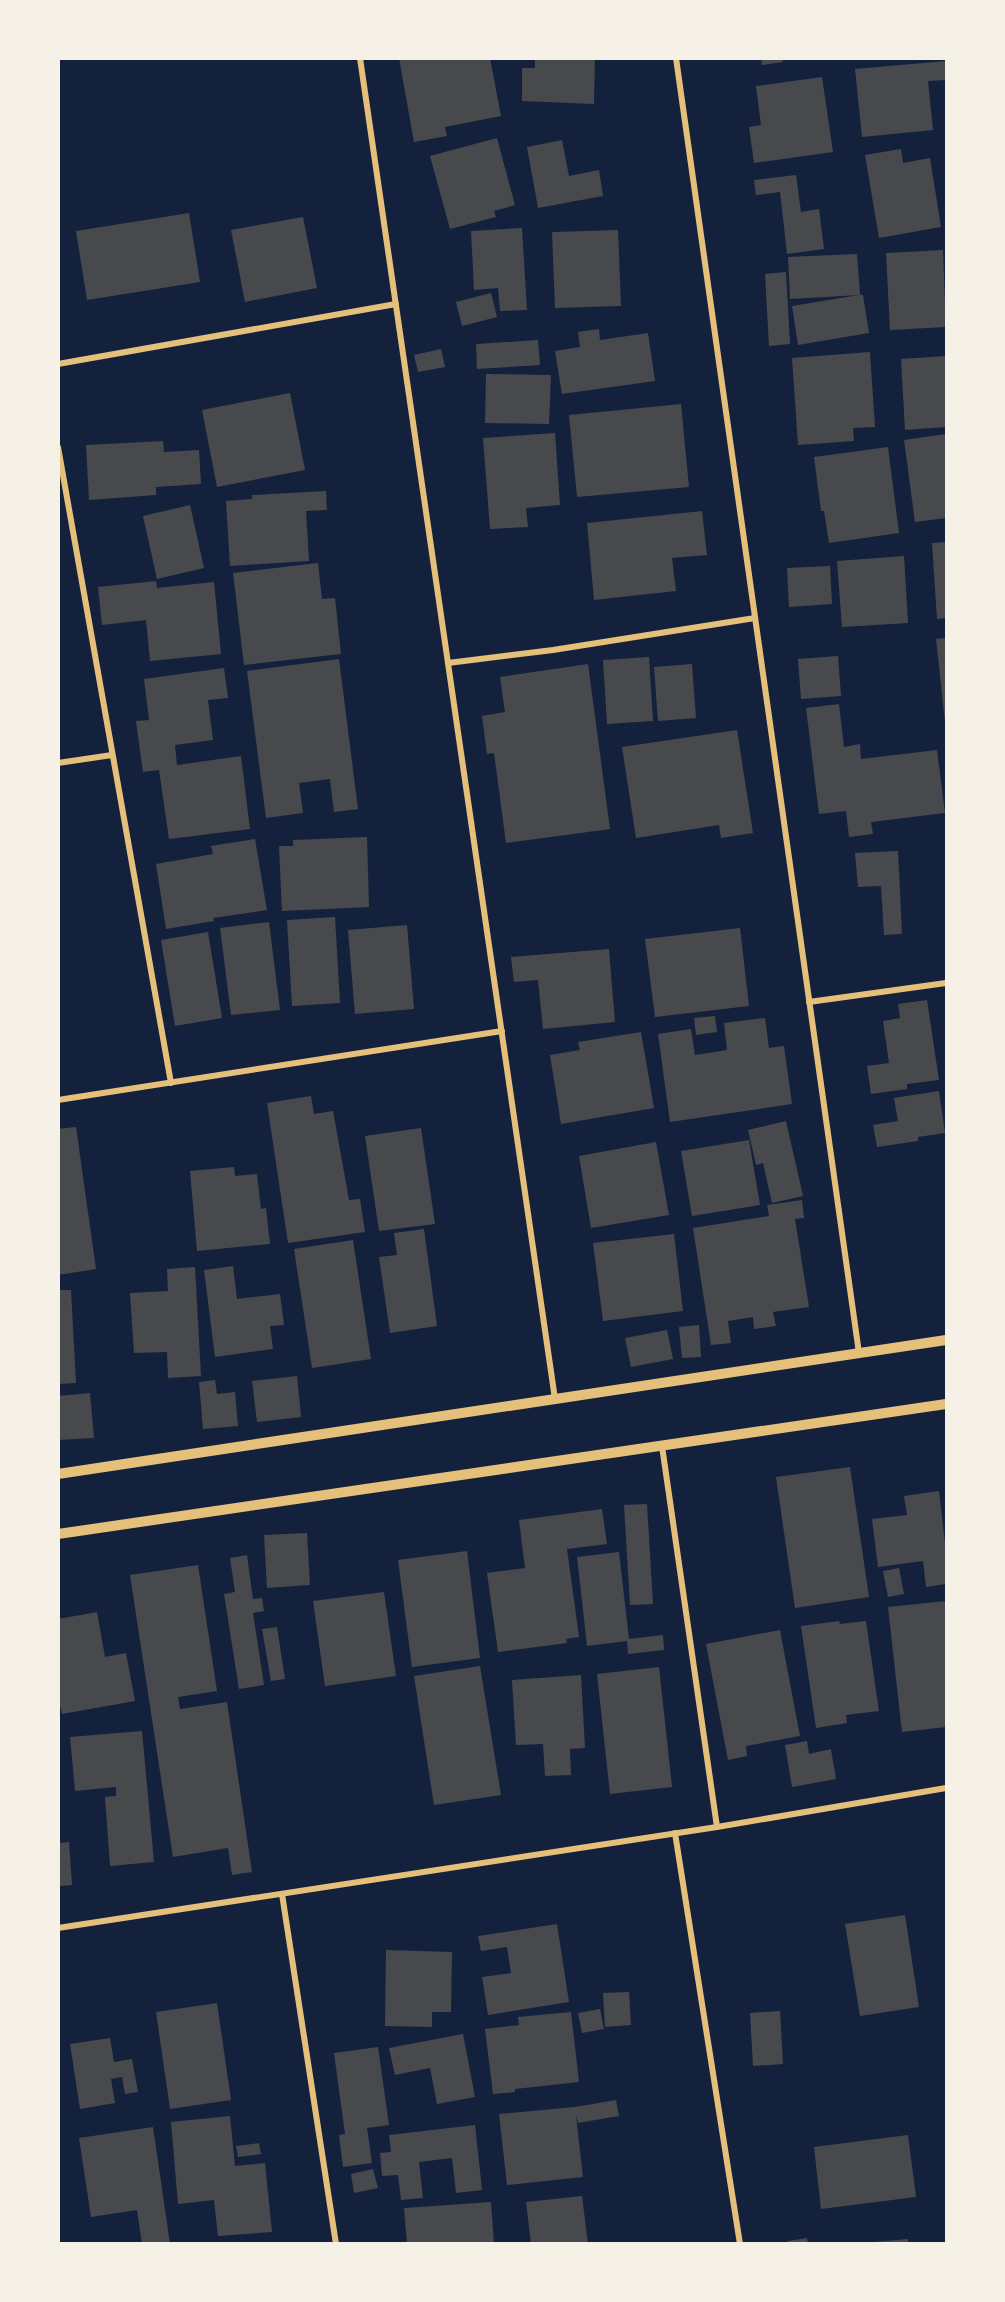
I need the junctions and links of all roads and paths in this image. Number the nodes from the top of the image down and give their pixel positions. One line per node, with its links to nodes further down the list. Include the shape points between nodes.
1 (360, 58): 3 (street)
2 (676, 58): 6 (street)
3 (396, 304): 4 (street); 7 (street)
4 (58, 364)
5 (58, 447): 8 (street)
6 (755, 618): 7 (street); 11 (street)
7 (448, 663): 12 (street)
8 (112, 755): 9 (street); 13 (street)
9 (58, 763)
10 (946, 983): 11 (street)
11 (809, 1002): 16 (street)
12 (502, 1031): 13 (street); 17 (street)
13 (171, 1083): 14 (street)
14 (58, 1100)
15 (946, 1340): 16 (street)
16 (859, 1353): 17 (street)
17 (555, 1399): 20 (street)
18 (946, 1404): 19 (street)
19 (662, 1446): 21 (street); 23 (street)
20 (58, 1474)
21 (58, 1534)
22 (946, 1788): 23 (street)
23 (717, 1827): 24 (street)
24 (675, 1833): 25 (street); 28 (street)
25 (282, 1894): 26 (street); 27 (street)
26 (58, 1928)
27 (336, 2244)
28 (740, 2244)

